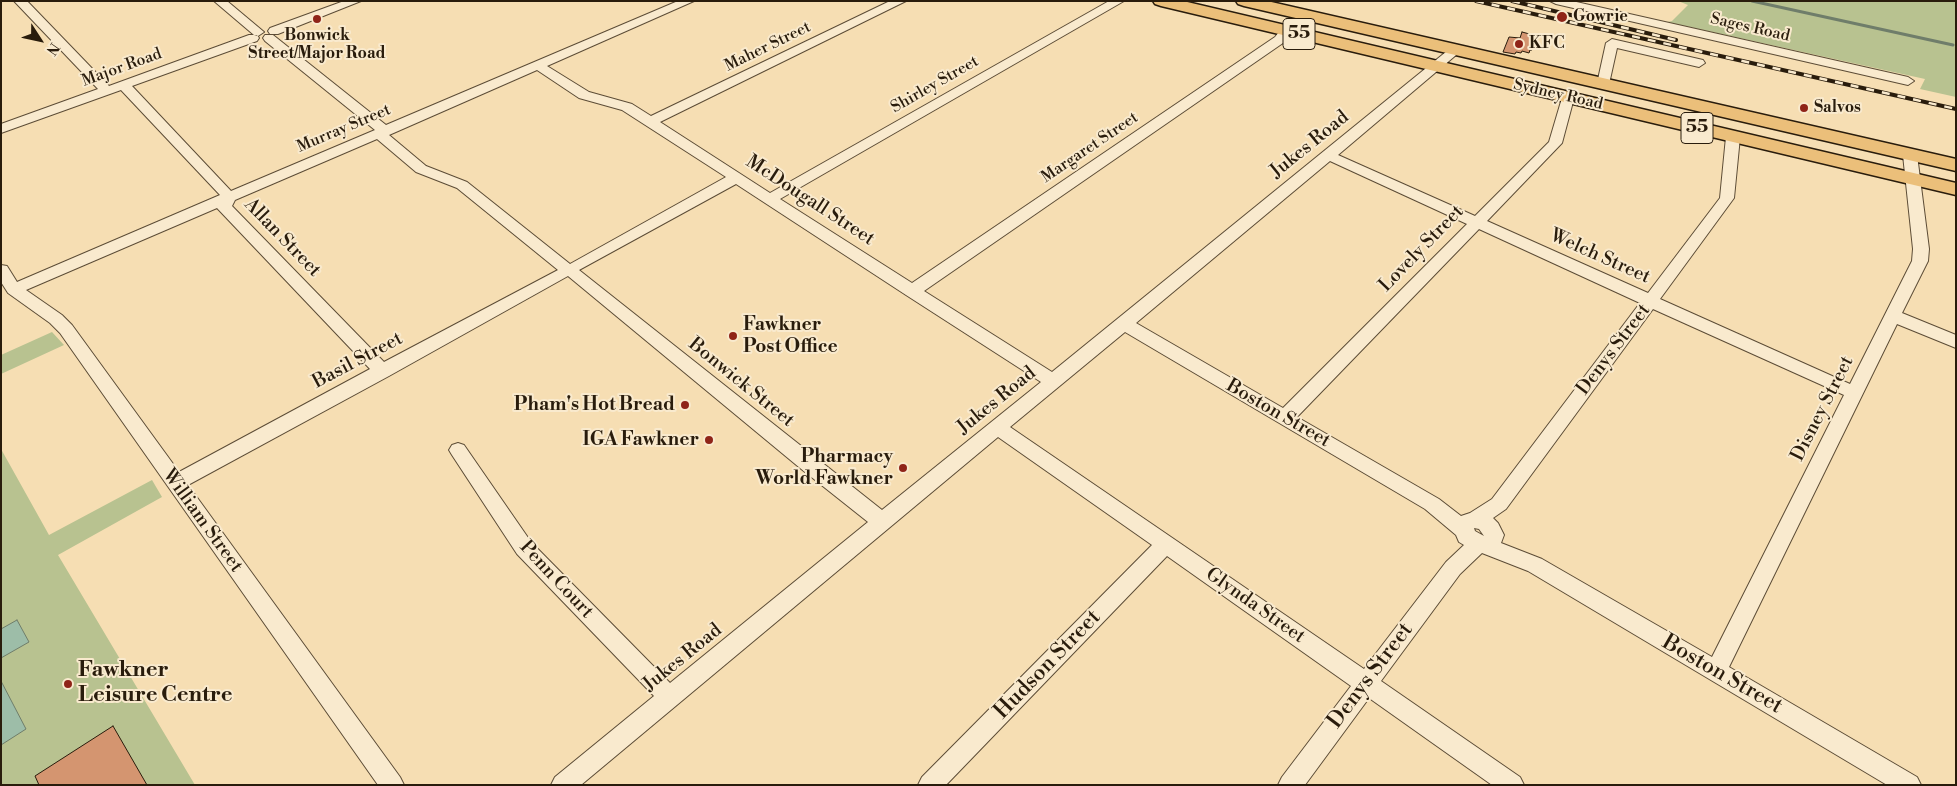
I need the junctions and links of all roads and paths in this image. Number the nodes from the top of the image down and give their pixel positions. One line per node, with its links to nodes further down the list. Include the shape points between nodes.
1 (20, 1): 19 (street)
2 (220, 1): 11 (street, Bonwick Street)
3 (355, 1): 11 (street, Major Road)
4 (688, 1): 14 (street, Murray Street)
5 (900, 1): 21 (street, Maher Street)
6 (1118, 1): 32 (street, Shirley Street)
7 (1161, 1): 10 (highway, Sydney Road / 55)
8 (1244, 1): 12 (highway, Sydney Road / 55)
9 (1556, 1): 16 (street, Sages Road)
10 (1286, 31): 15 (highway, Sydney Road / 55); 37 (street, Margaret Street, via 1278,40)
11 (263, 35): 18 (street, Major Road); 23 (street, Bonwick Street, via 380,126)
12 (1456, 50): 15 (street, Jukes Road); 17 (highway, Sydney Road / 55)
13 (1699, 63): 17 (street, via 1612,43)
14 (539, 66): 21 (street, McDougall Street, via 584,95 627,108); 23 (street, Murray Street)
15 (1438, 67): 20 (highway, Sydney Road / 55); 26 (street, Jukes Road)
16 (1908, 81)
17 (1603, 84): 25 (highway, Sydney Road / 55)
18 (124, 85): 19 (street, Major Road); 31 (street, Allan Street)
19 (107, 91): 22 (street, Major Road)
20 (1568, 98): 24 (highway, Sydney Road / 55); 33 (street, Lovely Street, via 1555,143)
21 (650, 122): 28 (street, McDougall Street)
22 (1, 129)
23 (382, 131): 31 (street, Murray Street); 35 (street, Bonwick Street, via 382,136 421,169 462,185)
24 (1733, 137): 29 (highway, Sydney Road / 55); 38 (street, Denys Street, via 1728,195)
25 (1910, 155): 27 (highway, Sydney Road / 55); 29 (street, Disney Street)
26 (1329, 156): 33 (street, Welch Street); 40 (street, Jukes Road)
27 (1956, 165)
28 (736, 178): 32 (street, McDougall Street); 35 (street, Basil Street)
29 (1912, 179): 30 (highway, Sydney Road / 55); 39 (street, Disney Street, via 1921,256)
30 (1956, 189)
31 (229, 198): 36 (street, Murray Street); 42 (street, Allan Street, via 224,207)
32 (770, 199): 37 (street, McDougall Street)
33 (1476, 223): 38 (street, Welch Street); 45 (street, Lovely Street)
34 (1, 270): 36 (street, William Street)
35 (569, 270): 42 (street, Basil Street); 49 (street, Bonwick Street)
36 (14, 289): 48 (street, William Street, via 56,318 66,329)
37 (912, 291): 43 (street, McDougall Street)
38 (1650, 301): 44 (street, Welch Street); 50 (street, Denys Street, via 1499,504 1495,517)
39 (1893, 316): 41 (street); 44 (street, Disney Street)
40 (1125, 324): 43 (street, Jukes Road); 45 (street, Boston Street)
41 (1956, 342)
42 (383, 372): 48 (street, Basil Street)
43 (1054, 382): 46 (street, Jukes Road)
44 (1855, 393): 52 (street, Disney Street)
45 (1285, 418): 50 (street, Boston Street)
46 (998, 428): 49 (street, Jukes Road); 51 (street, Glynda Street)
47 (458, 450): 54 (street, Penn Court, via 524,548)
48 (175, 484): 55 (street, William Street)
49 (883, 522): 54 (street, Jukes Road)
50 (1478, 532): 52 (street, Boston Street); 53 (street, Denys Street)
51 (1166, 544): 53 (street, Glynda Street); 57 (street, Hudson Street)
52 (1716, 671): 60 (street, Boston Street)
53 (1366, 683): 58 (street, Denys Street); 59 (street, Glynda Street)
54 (669, 697): 56 (street, Jukes Road)
55 (392, 785)
56 (563, 785)
57 (930, 785)
58 (1290, 785)
59 (1512, 785)
60 (1909, 785)

